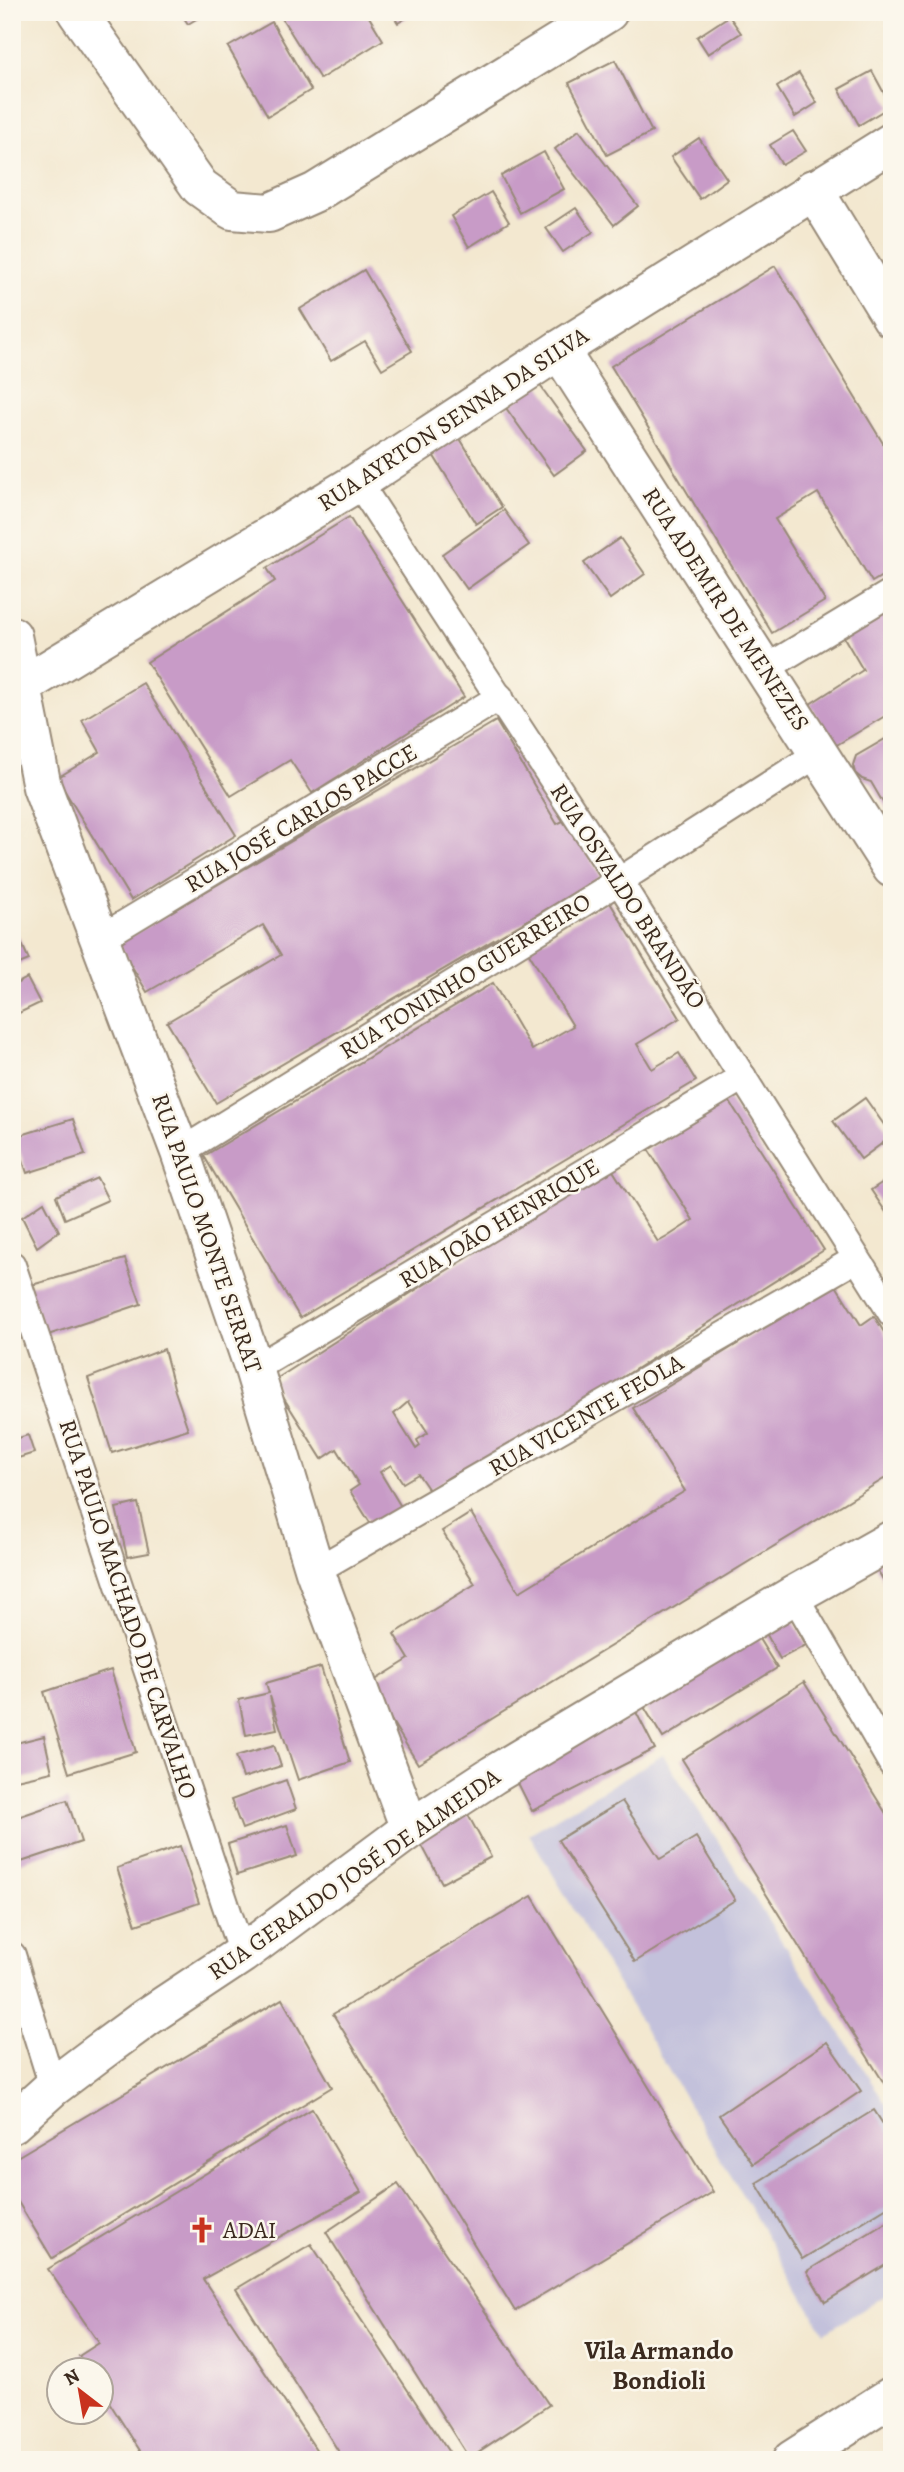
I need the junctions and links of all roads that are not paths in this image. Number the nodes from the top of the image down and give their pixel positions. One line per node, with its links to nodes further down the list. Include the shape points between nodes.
1 (77, 12): 2 (street, via 201,187 232,210 269,213 316,192)
2 (608, 12)
3 (892, 142): 4 (street, RUA AYRTON SENNA DA SILVA)
4 (813, 189): 5 (street); 6 (street, RUA AYRTON SENNA DA SILVA)
5 (892, 318)
6 (559, 350): 7 (street, RUA AYRTON SENNA DA SILVA); 10 (street, RUA ADEMIR DE MENEZES)
7 (358, 481): 11 (street, RUA AYRTON SENNA DA SILVA); 12 (lane, RUA OSVALDO BRANDÃO)
8 (892, 592): 10 (lane)
9 (12, 635): 11 (street, RUA PAULO MONTE SERRAT)
10 (763, 670): 13 (street, RUA ADEMIR DE MENEZES)
11 (17, 689): 16 (street, RUA PAULO MONTE SERRAT, via 42,787)
12 (500, 698): 15 (lane, RUA OSVALDO BRANDÃO); 16 (lane, RUA JOSÉ CARLOS PACCE)
13 (819, 753): 14 (street, RUA ADEMIR DE MENEZES); 15 (lane, RUA TONINHO GUERREIRO)
14 (892, 869)
15 (619, 881): 17 (lane, RUA OSVALDO BRANDÃO); 18 (lane, RUA TONINHO GUERREIRO)
16 (101, 938): 18 (street, RUA PAULO MONTE SERRAT)
17 (743, 1077): 19 (lane, RUA OSVALDO BRANDÃO); 23 (lane, RUA JOÃO HENRIQUE)
18 (180, 1152): 23 (street, RUA PAULO MONTE SERRAT)
19 (856, 1258): 22 (lane, RUA OSVALDO BRANDÃO); 25 (lane, RUA VICENTE FEOLA)
20 (12, 1265): 21 (lane, RUA PAULO MACHADO DE CARVALHO)
21 (20, 1313): 29 (lane, RUA PAULO MACHADO DE CARVALHO)
22 (892, 1314)
23 (254, 1368): 25 (street, RUA PAULO MONTE SERRAT)
24 (892, 1540): 26 (street, RUA GERALDO JOSÉ DE ALMEIDA)
25 (315, 1571): 28 (street, RUA PAULO MONTE SERRAT)
26 (794, 1595): 27 (lane); 28 (street, RUA GERALDO JOSÉ DE ALMEIDA)
27 (892, 1764)
28 (410, 1829): 29 (street, RUA GERALDO JOSÉ DE ALMEIDA)
29 (242, 1954): 31 (street, RUA GERALDO JOSÉ DE ALMEIDA)
30 (12, 1955): 31 (lane)
31 (54, 2087): 32 (street, RUA GERALDO JOSÉ DE ALMEIDA)
32 (12, 2124)
33 (892, 2396): 34 (street)
34 (792, 2460)

